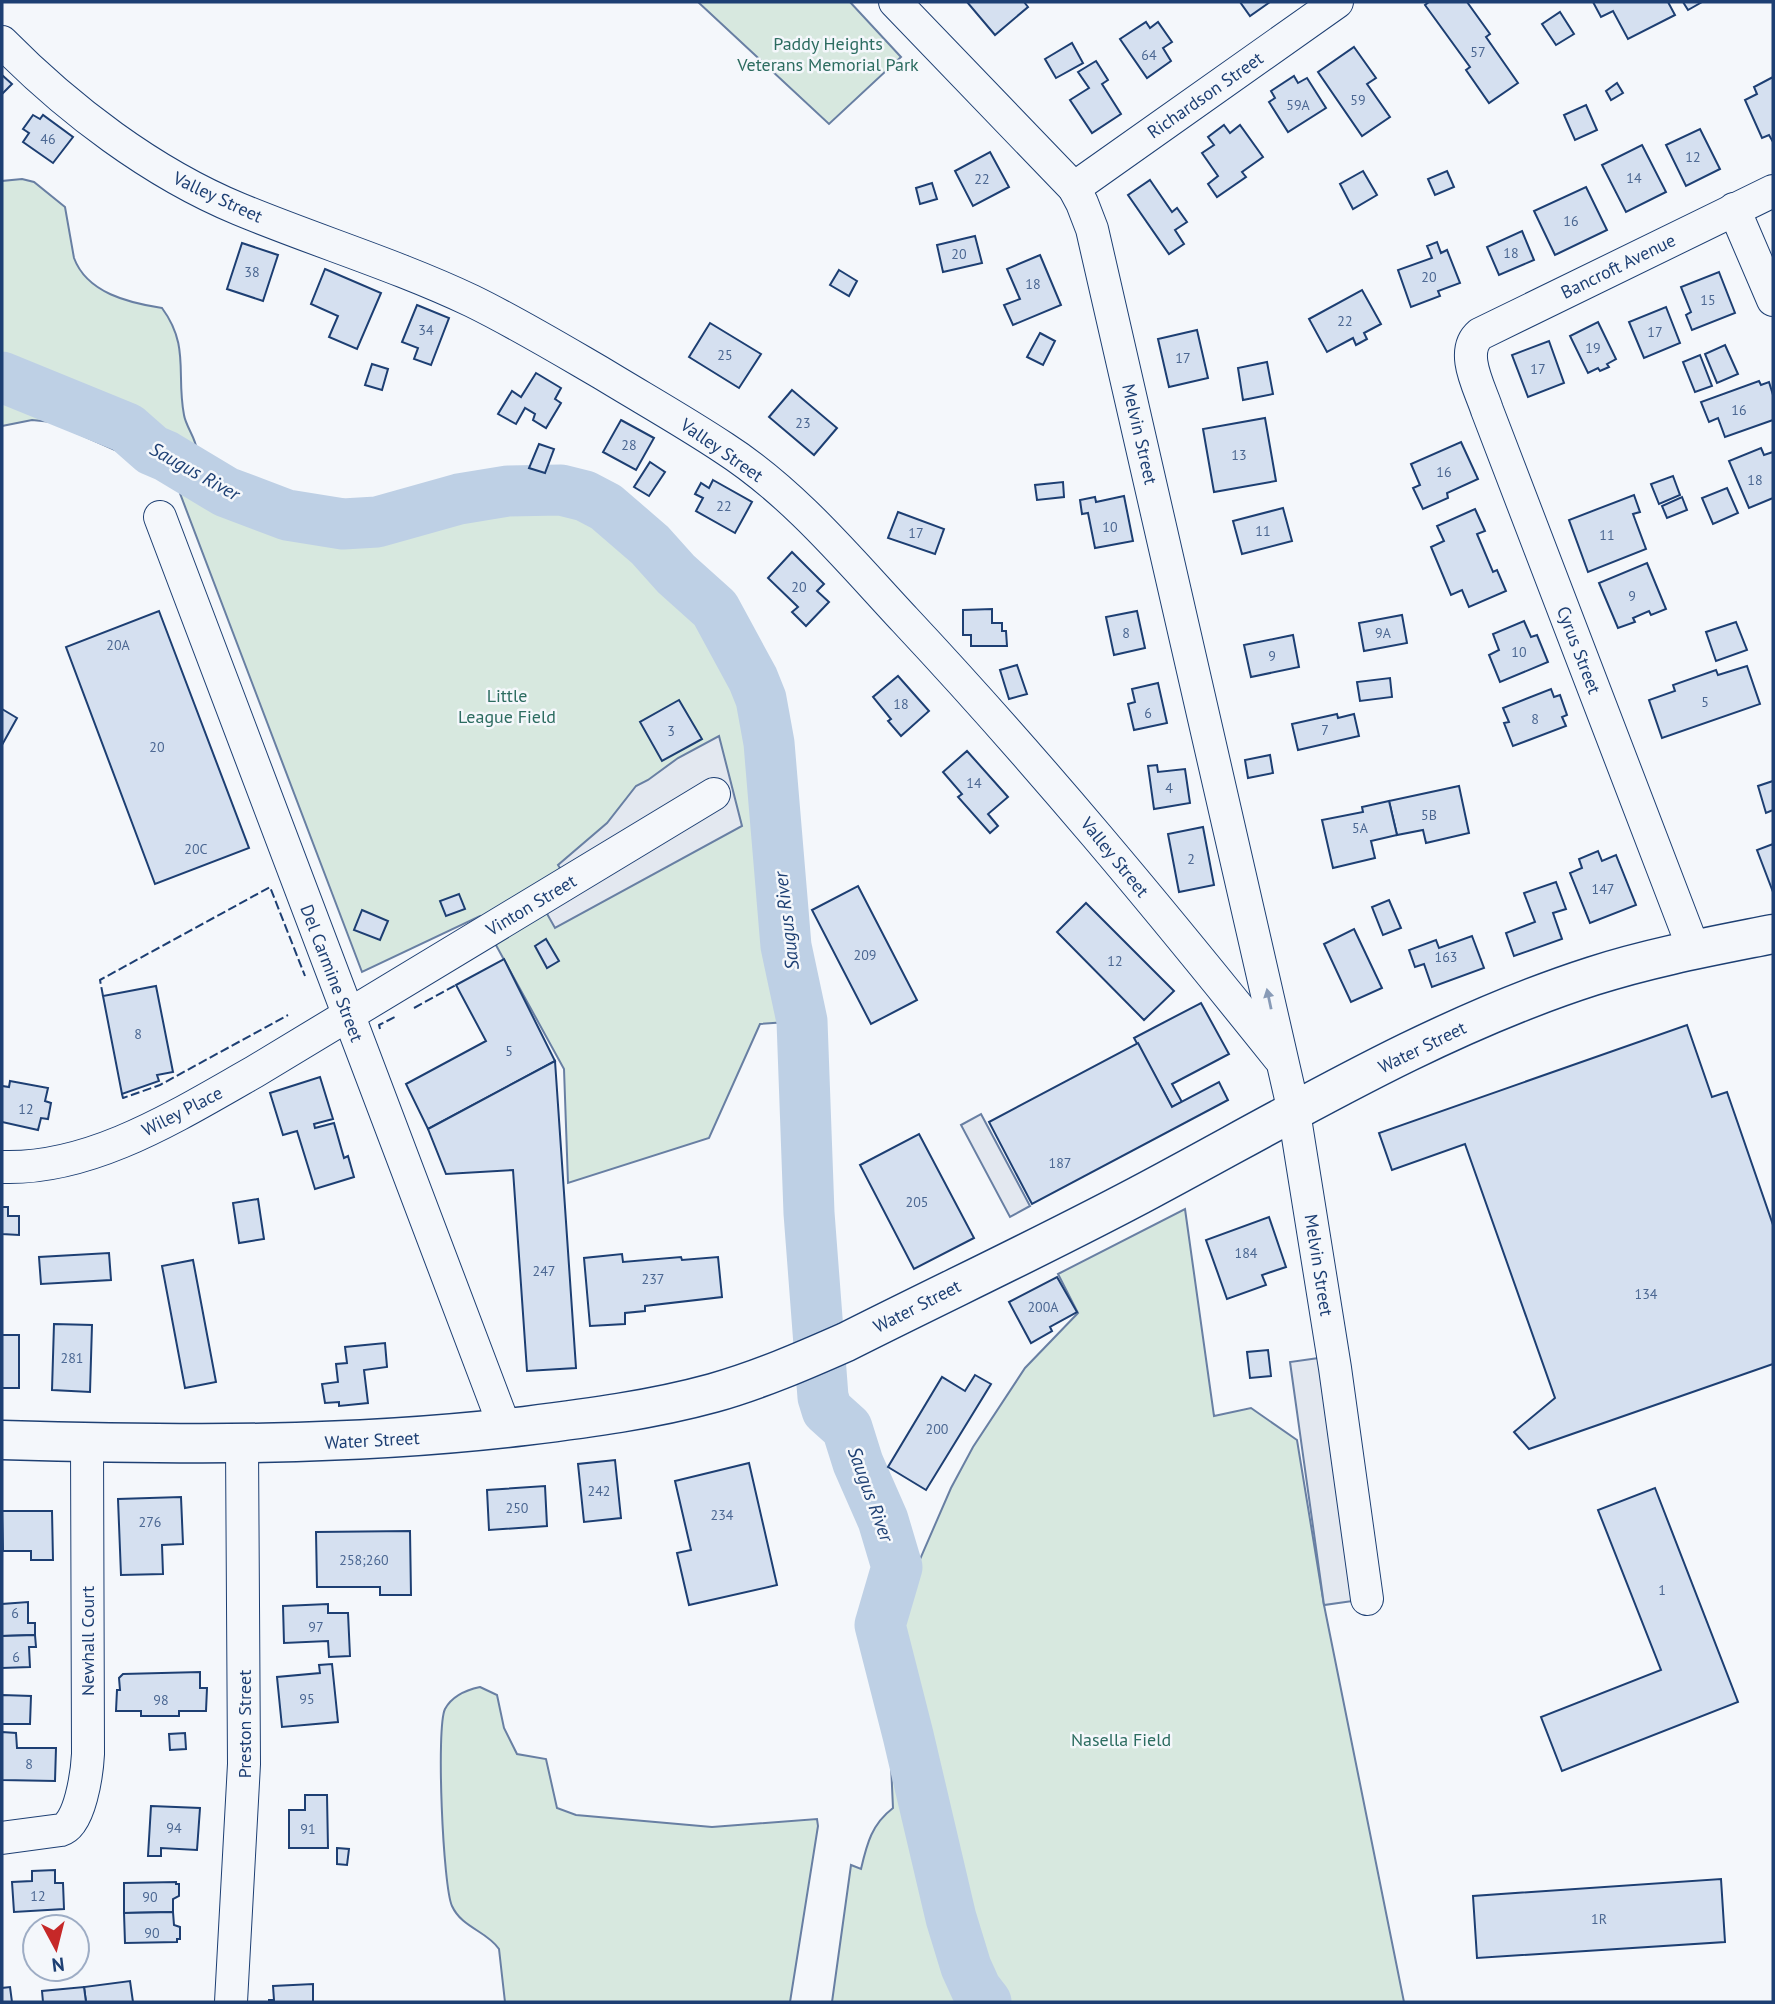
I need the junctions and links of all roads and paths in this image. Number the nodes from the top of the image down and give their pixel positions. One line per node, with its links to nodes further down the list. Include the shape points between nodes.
1 (895, 2): 4 (street, Melvin Street)
2 (1332, 3): 4 (street, Richardson Street)
3 (2, 41): 14 (street, Valley Street, via 61,96 151,164 237,208 474,303 683,422 763,477 848,559 1076,808)
4 (1074, 188): 11 (street, Melvin Street, via 1097,245)
5 (1773, 191): 6 (street, Bancroft Avenue)
6 (1734, 209): 7 (street); 8 (street, Bancroft Avenue, via 1480,334)
7 (1773, 300)
8 (1470, 349): 13 (street, Cyrus Street, via 1488,410)
9 (160, 517): 15 (street, Del Carmine Street)
10 (714, 794): 15 (street, Vinton Street)
11 (1255, 934): 14 (street, Melvin Street, via 1250,964); 16 (street, Melvin Street, one-way to 11)
12 (1773, 934): 13 (main road, Water Street)
13 (1694, 950): 17 (main road, Water Street, via 1593,976 1505,1009)
14 (1220, 985): 16 (street, Valley Street)
15 (348, 1016): 18 (street, Wiley Place, via 201,1102 124,1140 40,1165); 19 (street, Del Carmine Street)
16 (1283, 1065): 17 (street, Melvin Street)
17 (1294, 1112): 19 (main road, Water Street, via 1147,1191 798,1364 681,1401); 23 (street, Melvin Street)
18 (2, 1167)
19 (505, 1428): 22 (main road, Water Street, via 382,1440)
20 (2, 1440): 21 (main road, Water Street)
21 (87, 1442): 22 (main road, Water Street); 24 (street, Newhall Court, via 88,1760 69,1826)
22 (242, 1445): 25 (street, Preston Street, via 244,1764)
23 (1367, 1599)
24 (2, 1838)
25 (232, 2002)

